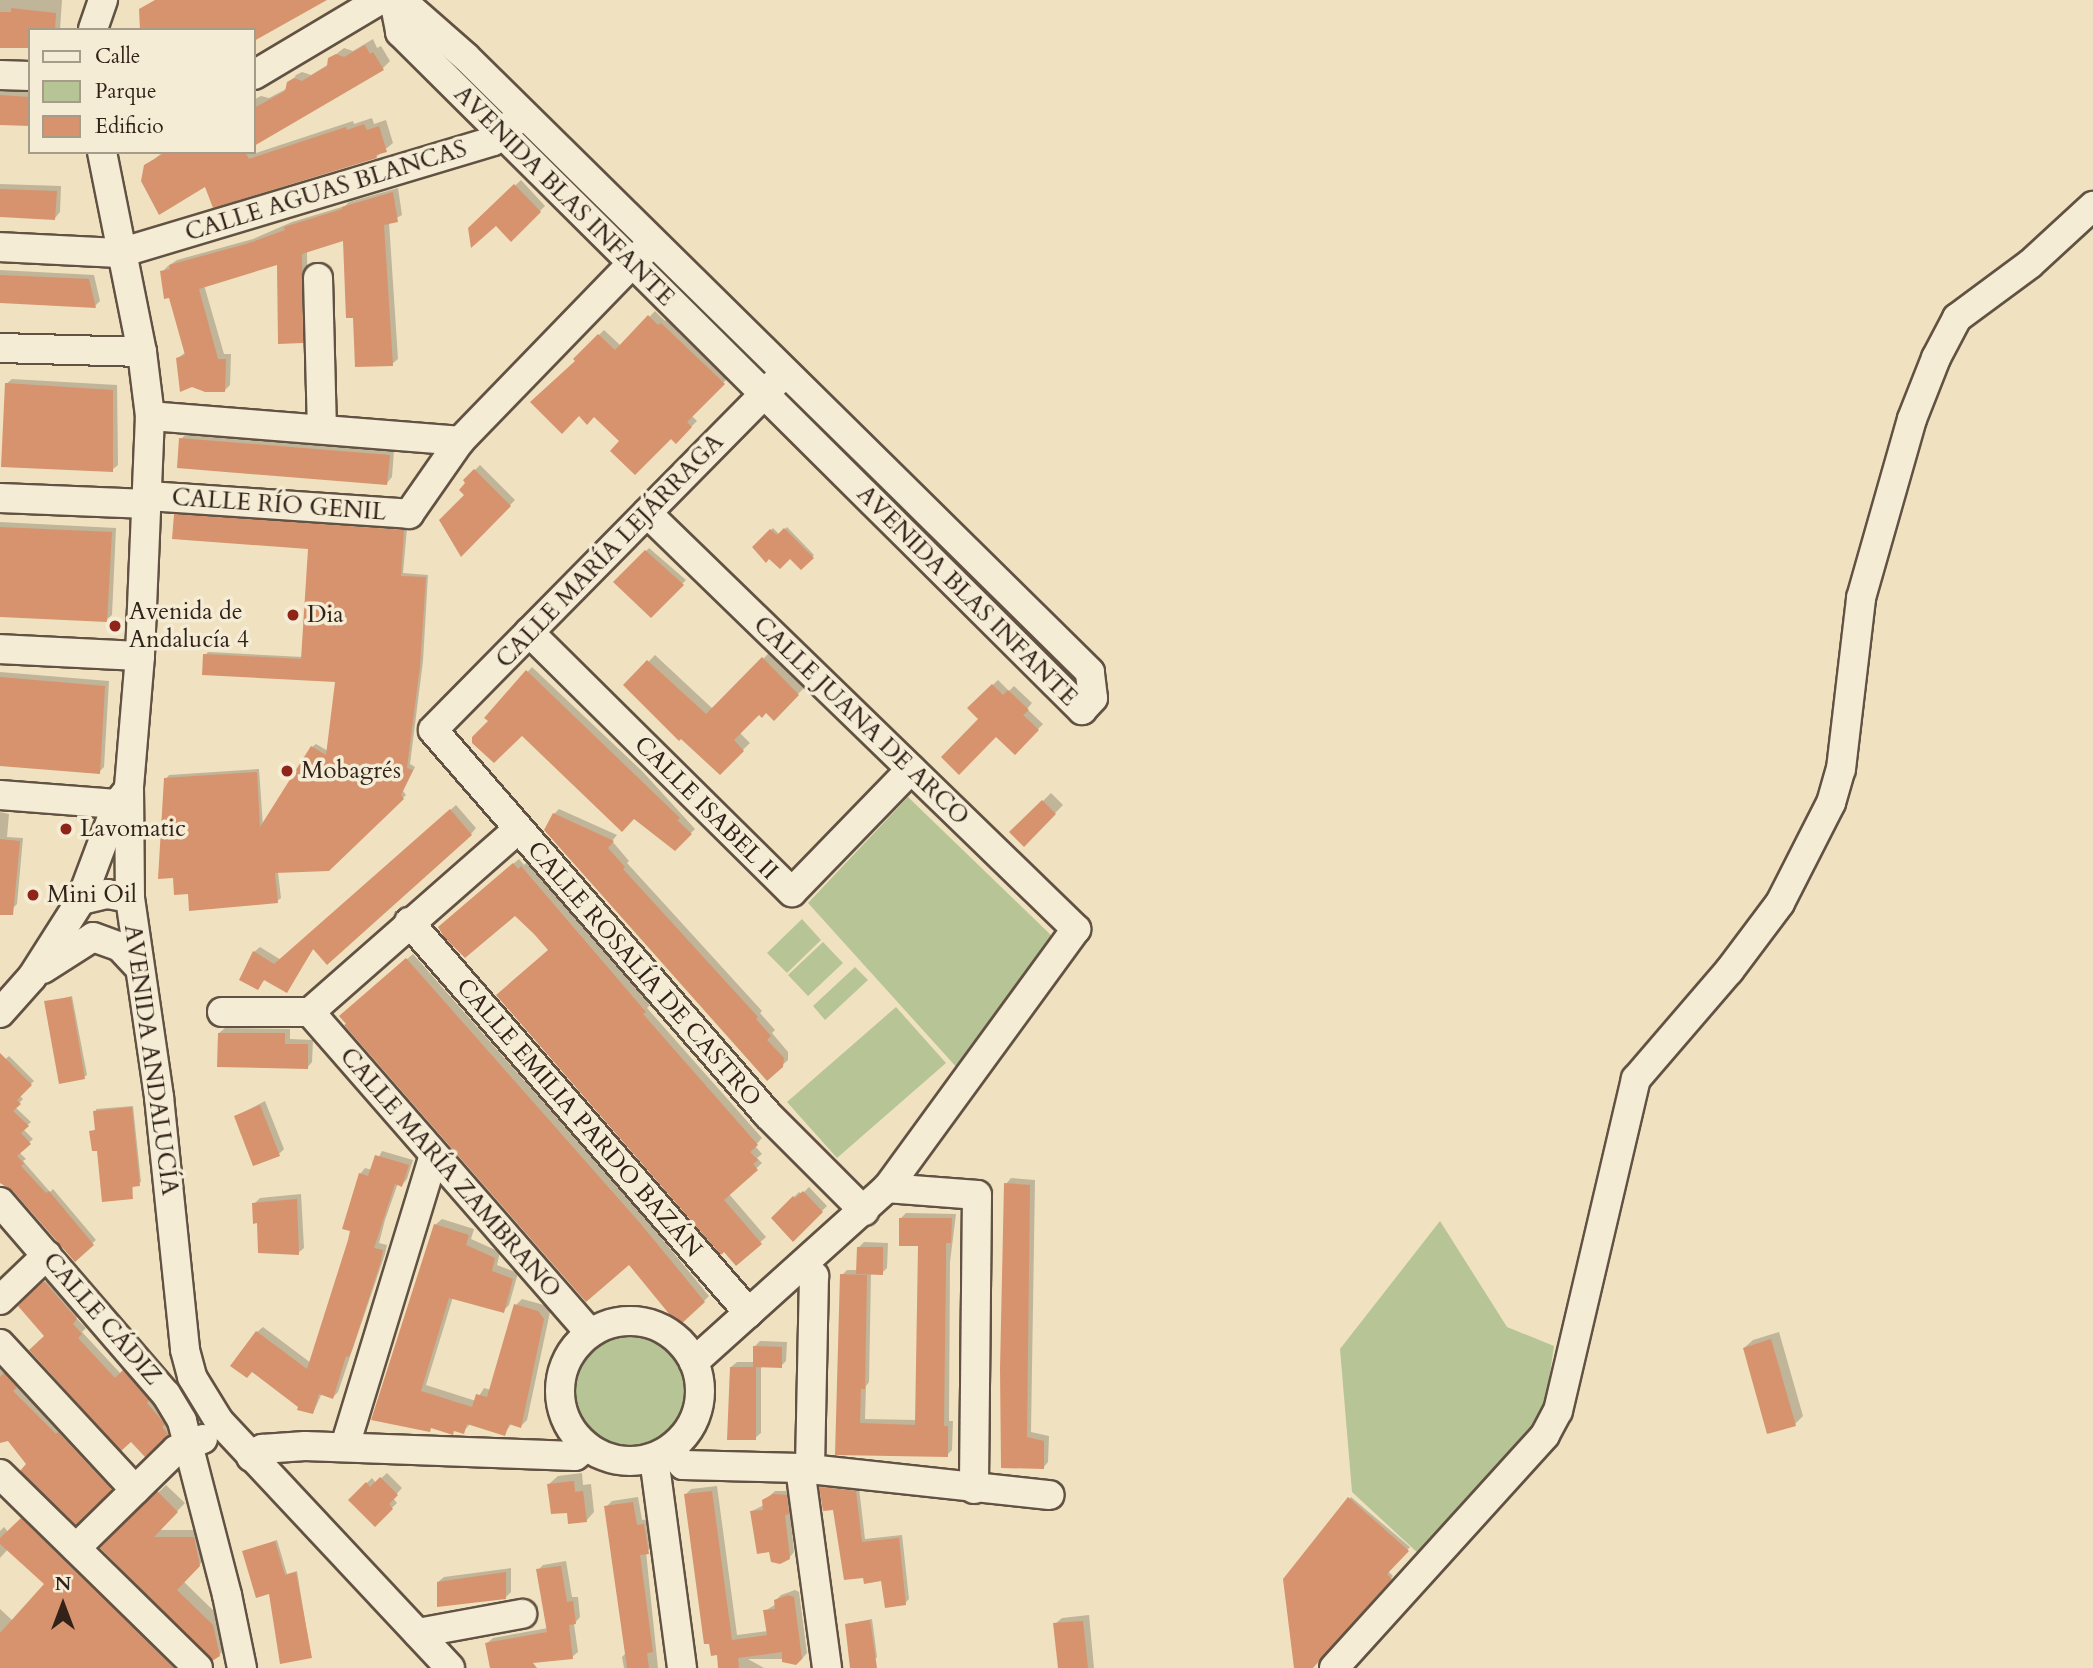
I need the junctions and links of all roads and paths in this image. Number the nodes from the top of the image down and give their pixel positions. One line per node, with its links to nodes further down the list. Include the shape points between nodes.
1 (87, 0): 6 (street)
2 (103, 0): 7 (street)
3 (380, 0): 8 (street)
4 (394, 0): 12 (street, AVENIDA BLAS INFANTE, via 400,32)
5 (401, 0): 11 (street, AVENIDA BLAS INFANTE)
6 (93, 28)
7 (93, 28)
8 (256, 74)
9 (0, 75): 10 (street)
10 (28, 76)
11 (523, 113): 12 (street, CALLE AGUAS BLANCAS); 15 (street, AVENIDA BLAS INFANTE)
12 (500, 135): 17 (street, CALLE AGUAS BLANCAS, via 493,141); 18 (street, AVENIDA BLAS INFANTE)
13 (110, 156): 17 (street, AVENIDA ANDALUCÍA)
14 (2093, 206): 80 (street, via 2029,264 1957,318 1936,358 1912,419 1861,597 1841,769 1831,803 1780,903 1730,971 1636,1079 1558,1411 1545,1435)
15 (654, 241): 18 (street); 22 (street, AVENIDA BLAS INFANTE)
16 (0, 247): 17 (street, CALLE AGUAS BLANCAS)
17 (120, 253): 21 (street, AVENIDA ANDALUCÍA)
18 (632, 263): 23 (street, AVENIDA BLAS INFANTE); 26 (street)
19 (318, 278): 25 (street)
20 (0, 348): 21 (street)
21 (142, 352): 24 (street, AVENIDA ANDALUCÍA)
22 (786, 372): 23 (street, CALLE MARÍA LEJÁRRAGA); 23 (street, AVENIDA BLAS INFANTE, via 1090,672 1093,698 1082,710)
23 (763, 394): 29 (street, CALLE MARÍA LEJÁRRAGA)
24 (150, 416): 25 (street); 28 (street, AVENIDA ANDALUCÍA)
25 (322, 428): 26 (street)
26 (460, 440): 28 (street, CALLE RÍO GENIL, via 409,514)
27 (0, 498): 28 (street, CALLE RÍO GENIL)
28 (148, 500): 32 (street, AVENIDA ANDALUCÍA)
29 (647, 513): 30 (street, CALLE MARÍA LEJÁRRAGA); 34 (street, CALLE JUANA DE ARCO)
30 (529, 632): 33 (street, CALLE MARÍA LEJÁRRAGA); 34 (street, CALLE ISABEL II, via 792,892)
31 (0, 649): 32 (street)
32 (139, 656): 36 (street, AVENIDA ANDALUCÍA)
33 (433, 730): 37 (street, CALLE ROSALÍA DE CASTRO)
34 (911, 769): 48 (street, CALLE JUANA DE ARCO, via 1076,929)
35 (0, 794): 36 (street)
36 (123, 796): 38 (street); 39 (street, AVENIDA ANDALUCÍA)
37 (517, 830): 40 (street); 50 (street, CALLE ROSALÍA DE CASTRO, via 768,1115)
38 (81, 900): 39 (street, via 107,894); 43 (street)
39 (131, 908): 41 (street); 42 (street, AVENIDA ANDALUCÍA)
40 (409, 922): 45 (street); 54 (street, CALLE EMILIA PARDO BAZÁN)
41 (93, 937): 42 (street, via 120,947); 43 (street)
42 (138, 966): 58 (street, AVENIDA ANDALUCÍA, via 159,1097)
43 (32, 977): 46 (street)
44 (222, 1012): 45 (street)
45 (310, 1012): 47 (street, CALLE MARÍA ZAMBRANO)
46 (0, 1013)
47 (435, 1155): 55 (street, CALLE MARÍA ZAMBRANO); 62 (street)
48 (887, 1188): 50 (street); 69 (street, via 977,1195)
49 (0, 1202): 51 (street, CALLE CÁDIZ)
50 (864, 1211): 52 (street)
51 (47, 1255): 53 (street); 59 (street, CALLE CÁDIZ)
52 (803, 1265): 54 (street); 66 (street, via 814,1276)
53 (0, 1300)
54 (748, 1313): 57 (street)
55 (590, 1333): 57 (street, via 618,1323 649,1324 668,1332); 63 (street, via 568,1358 559,1394 571,1431)
56 (0, 1344): 68 (street)
57 (694, 1362): 65 (street, via 701,1397 696,1417 685,1435)
58 (188, 1363): 59 (street, via 179,1361 159,1374); 60 (street); 64 (street, AVENIDA ANDALUCÍA, via 219,1420)
59 (143, 1367): 60 (street, CALLE CÁDIZ, via 166,1394)
60 (185, 1433): 64 (street, via 213,1436); 68 (street, via 176,1450); 76 (street)
61 (305, 1446): 62 (street); 64 (street); 71 (street, via 294,1464)
62 (345, 1446): 63 (street, via 575,1456)
63 (586, 1447): 65 (street, via 607,1458 630,1462)
64 (244, 1449): 71 (street, AVENIDA ANDALUCÍA)
65 (662, 1454): 66 (street, via 683,1465); 78 (street)
66 (805, 1469): 69 (street); 79 (street)
67 (0, 1474): 72 (street)
68 (135, 1489): 72 (street)
69 (974, 1489): 70 (street)
70 (1050, 1495)
71 (291, 1497): 74 (street, AVENIDA ANDALUCÍA)
72 (76, 1548): 75 (street)
73 (523, 1614): 74 (street)
74 (418, 1633): 77 (street, AVENIDA ANDALUCÍA)
75 (198, 1668)
76 (242, 1668)
77 (450, 1668)
78 (682, 1668)
79 (827, 1668)
80 (1334, 1668)

